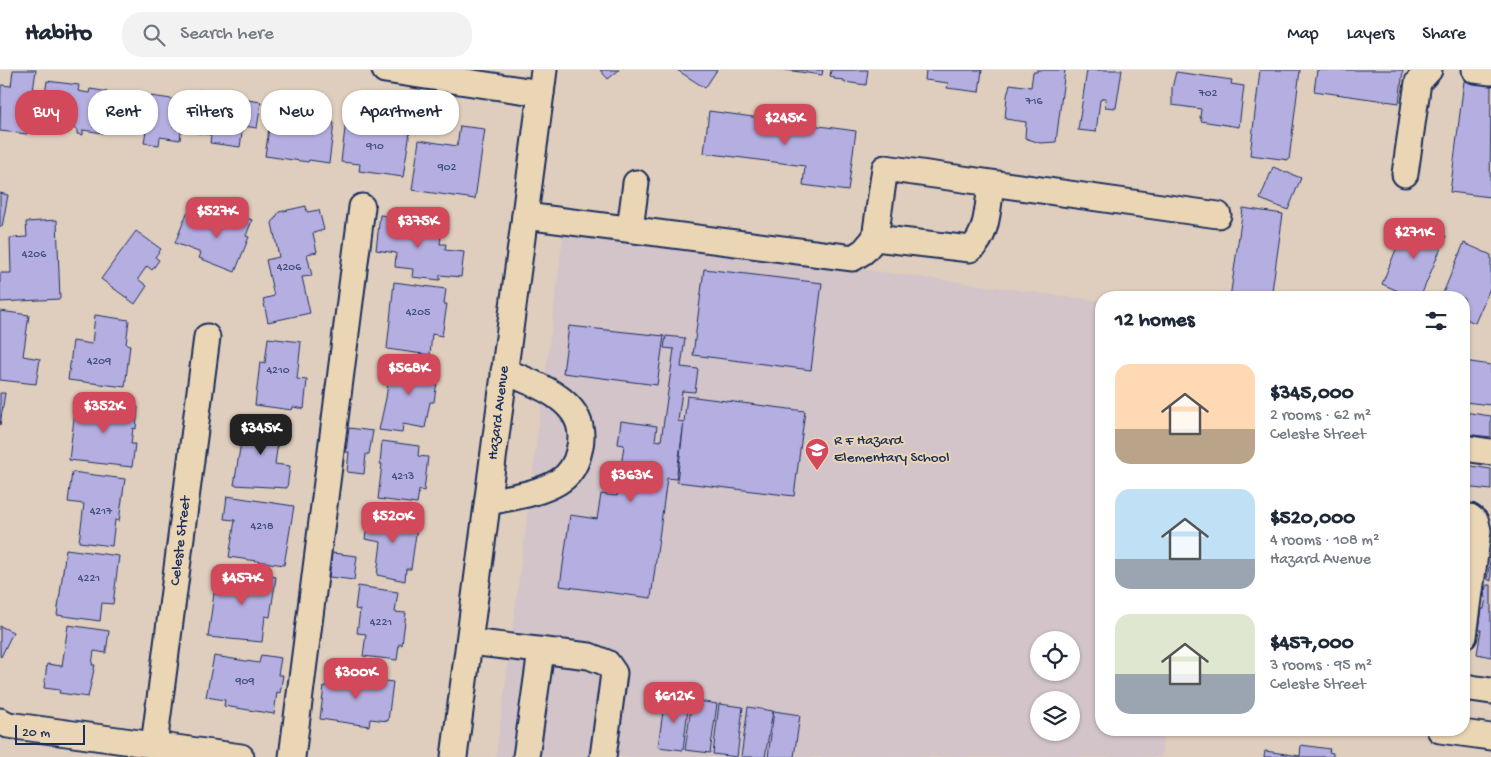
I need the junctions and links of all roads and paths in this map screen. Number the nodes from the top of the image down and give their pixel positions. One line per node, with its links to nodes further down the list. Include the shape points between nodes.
1 (385, 70): 5 (street)
2 (1429, 70): 6 (street, via 1418,82)
3 (1475, 70): 4 (street)
4 (1491, 72)
5 (543, 81): 11 (street, Hazard Avenue)
6 (1405, 174)
7 (636, 183): 12 (street)
8 (992, 184): 10 (street); 13 (street, via 983,236 970,250); 13 (street, via 885,168)
9 (362, 207): 30 (street)
10 (1218, 215)
11 (525, 216): 12 (street); 15 (street, Hazard Avenue)
12 (630, 229): 13 (street, via 853,258)
13 (875, 238)
14 (207, 337): 28 (street, Celeste Street)
15 (504, 371): 18 (street, Hazard Avenue); 18 (street, via 549,391 575,412 581,446 571,472 558,482 541,490)
16 (1470, 449): 17 (street)
17 (1491, 452)
18 (488, 502): 21 (street, Hazard Avenue)
19 (1470, 518): 20 (street, via 1476,522 1478,531)
20 (1470, 591)
21 (470, 642): 22 (street); 31 (street, Hazard Avenue)
22 (541, 651): 32 (street); 33 (street, via 589,656 608,663 614,673)
23 (1470, 688): 24 (street)
24 (1491, 691)
25 (0, 722): 28 (street)
26 (1470, 734): 27 (street)
27 (1491, 737)
28 (154, 745): 29 (street)
29 (241, 757)
30 (292, 757)
31 (454, 757)
32 (526, 757)
33 (603, 757)

